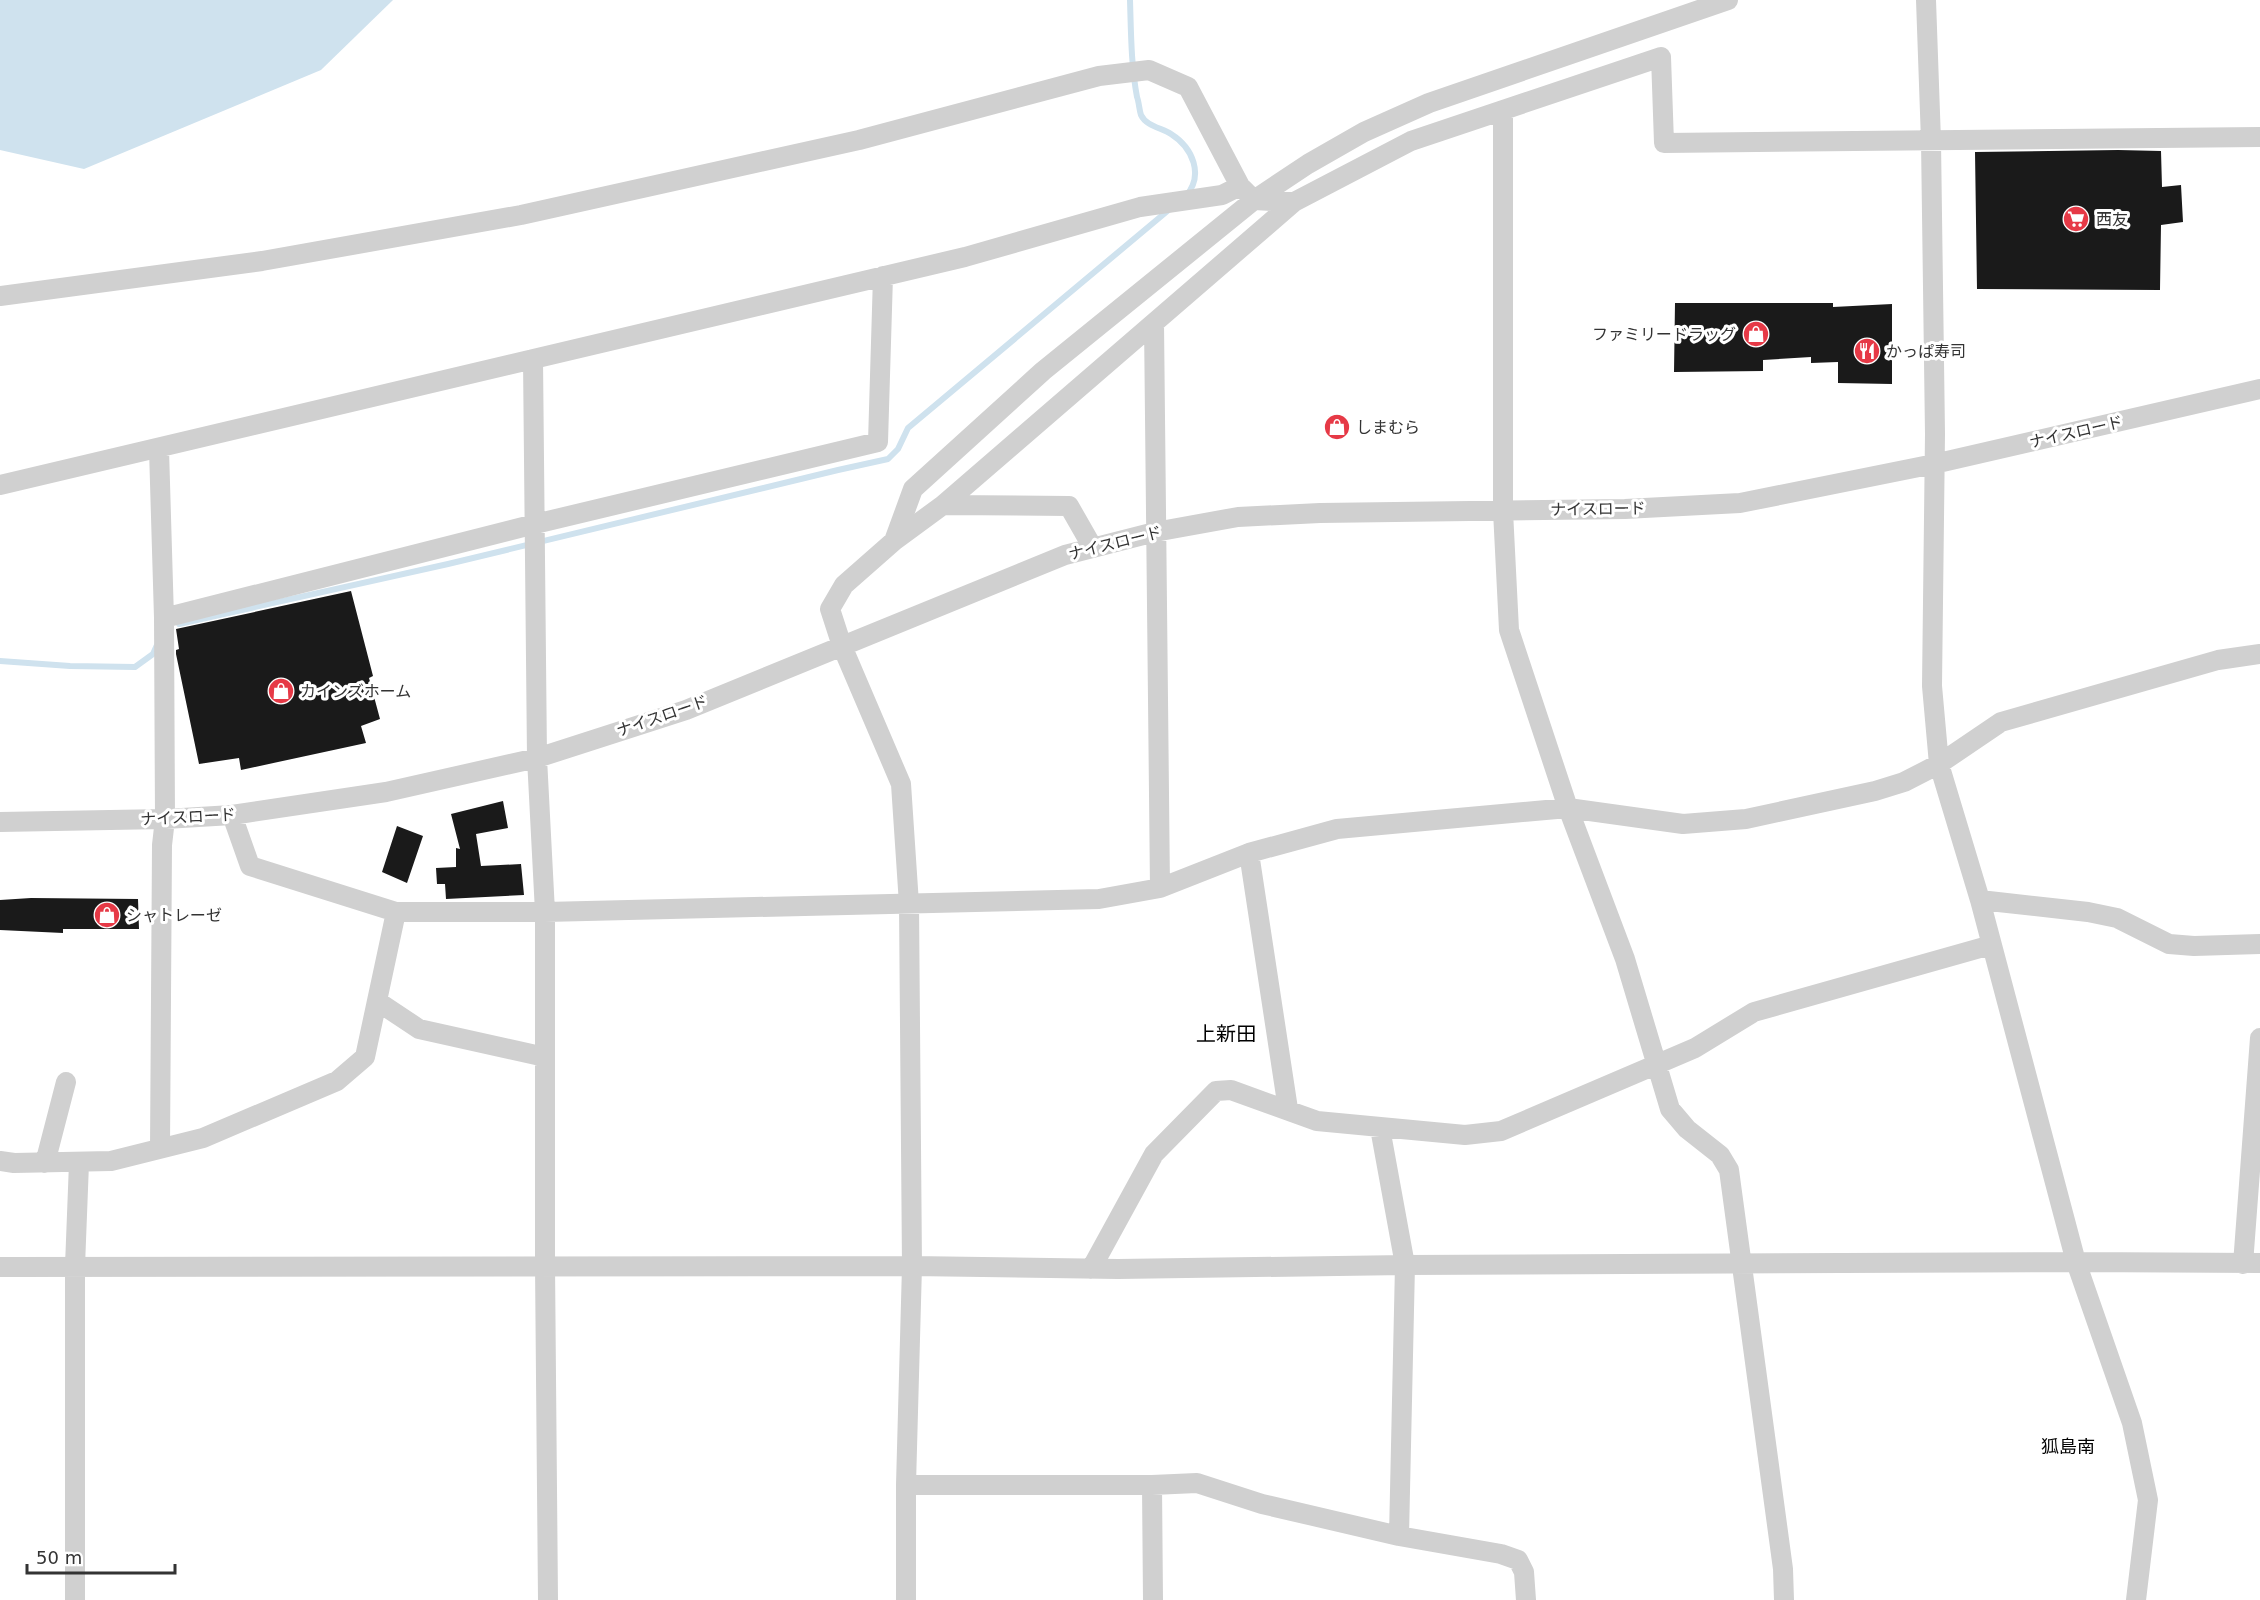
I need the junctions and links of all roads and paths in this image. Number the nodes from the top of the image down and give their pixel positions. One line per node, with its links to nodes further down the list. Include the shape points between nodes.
1 (1728, 0): 7 (street, via 1429,103 1345,143)
2 (1926, 0): 5 (street)
3 (1503, 111): 5 (street, via 1661,57 1664,143); 8 (street, via 1411,141); 18 (street)
4 (2260, 137): 5 (street)
5 (1931, 141): 15 (street)
6 (1240, 186): 7 (street); 9 (street, via 1222,195 1140,207); 10 (street, via 1188,87 1149,70 1099,76 859,140 521,215 262,261)
7 (1254, 200): 8 (street); 21 (street, via 1043,371 913,489)
8 (1294, 202): 11 (street)
9 (883, 276): 12 (street); 19 (street, via 878,442)
10 (0, 296)
11 (1154, 323): 17 (street); 20 (street)
12 (533, 359): 14 (street); 19 (street)
13 (2260, 389): 15 (street, ナイスロード)
14 (159, 449): 16 (street); 23 (street)
15 (1934, 464): 18 (street, ナイスロード, via 1740,503); 27 (street, via 1932,686)
16 (0, 485)
17 (943, 505): 21 (street); 22 (street, via 1069,506)
18 (1503, 511): 20 (street, ナイスロード, via 1238,517); 28 (street, via 1509,630)
19 (536, 524): 23 (street); 26 (street)
20 (1155, 532): 22 (street, ナイスロード); 33 (street)
21 (894, 542): 24 (street, via 844,585 831,609)
22 (1093, 548): 24 (street, ナイスロード, via 1065,555)
23 (164, 618): 30 (street)
24 (842, 646): 26 (street, ナイスロード, via 686,710); 35 (street, via 901,784)
25 (2260, 654): 27 (street, via 2218,660 2001,722)
26 (537, 758): 29 (street, ナイスロード, via 386,792); 37 (street)
27 (1938, 764): 28 (street, via 1904,782 1875,791 1746,819 1683,824); 34 (street)
28 (1568, 808): 32 (street, via 1337,829); 43 (street, via 1625,959)
29 (232, 815): 30 (street, ナイスロード); 36 (street, via 250,866)
30 (165, 819): 31 (street, ナイスロード); 47 (street)
31 (0, 822)
32 (1249, 853): 33 (street); 45 (street)
33 (1160, 888): 35 (street, via 1099,899)
34 (1980, 900): 38 (street, via 2118,918 2169,944); 39 (street)
35 (909, 904): 37 (street); 57 (street)
36 (396, 912): 37 (street); 40 (street)
37 (545, 912): 42 (street)
38 (2260, 944)
39 (1991, 945): 43 (street, via 1754,1012 1695,1048); 51 (street)
40 (377, 1001): 42 (street, via 418,1029); 47 (street, via 365,1057 337,1081 203,1138)
41 (2260, 1038): 52 (street)
42 (544, 1057): 56 (street)
43 (1657, 1064): 46 (street, via 1500,1131 1466,1136); 54 (street, via 1670,1108 1687,1129 1720,1155 1729,1170)
44 (66, 1082): 49 (street)
45 (1288, 1109): 46 (street, via 1317,1121); 59 (street, via 1231,1090 1216,1091 1154,1154)
46 (1380, 1128): 53 (street)
47 (160, 1149): 50 (street, via 111,1161)
48 (0, 1161): 49 (street)
49 (45, 1163): 50 (street)
50 (79, 1163): 55 (street)
51 (2076, 1262): 52 (street); 54 (street); 69 (street, via 2132,1423 2148,1500)
52 (2251, 1264)
53 (1405, 1265): 54 (street); 59 (street); 62 (street)
54 (1742, 1265): 68 (street)
55 (75, 1266): 56 (street); 58 (street); 63 (street)
56 (545, 1266): 57 (street); 64 (street)
57 (912, 1266): 59 (street); 60 (street)
58 (0, 1267)
59 (1091, 1269)
60 (906, 1485): 61 (street); 65 (street)
61 (1152, 1485): 62 (street, via 1197,1483 1262,1504); 66 (street)
62 (1399, 1536): 67 (street, via 1518,1560 1524,1572)
63 (75, 1600)
64 (548, 1600)
65 (906, 1600)
66 (1153, 1600)
67 (1526, 1600)
68 (1784, 1600)
69 (2136, 1600)

